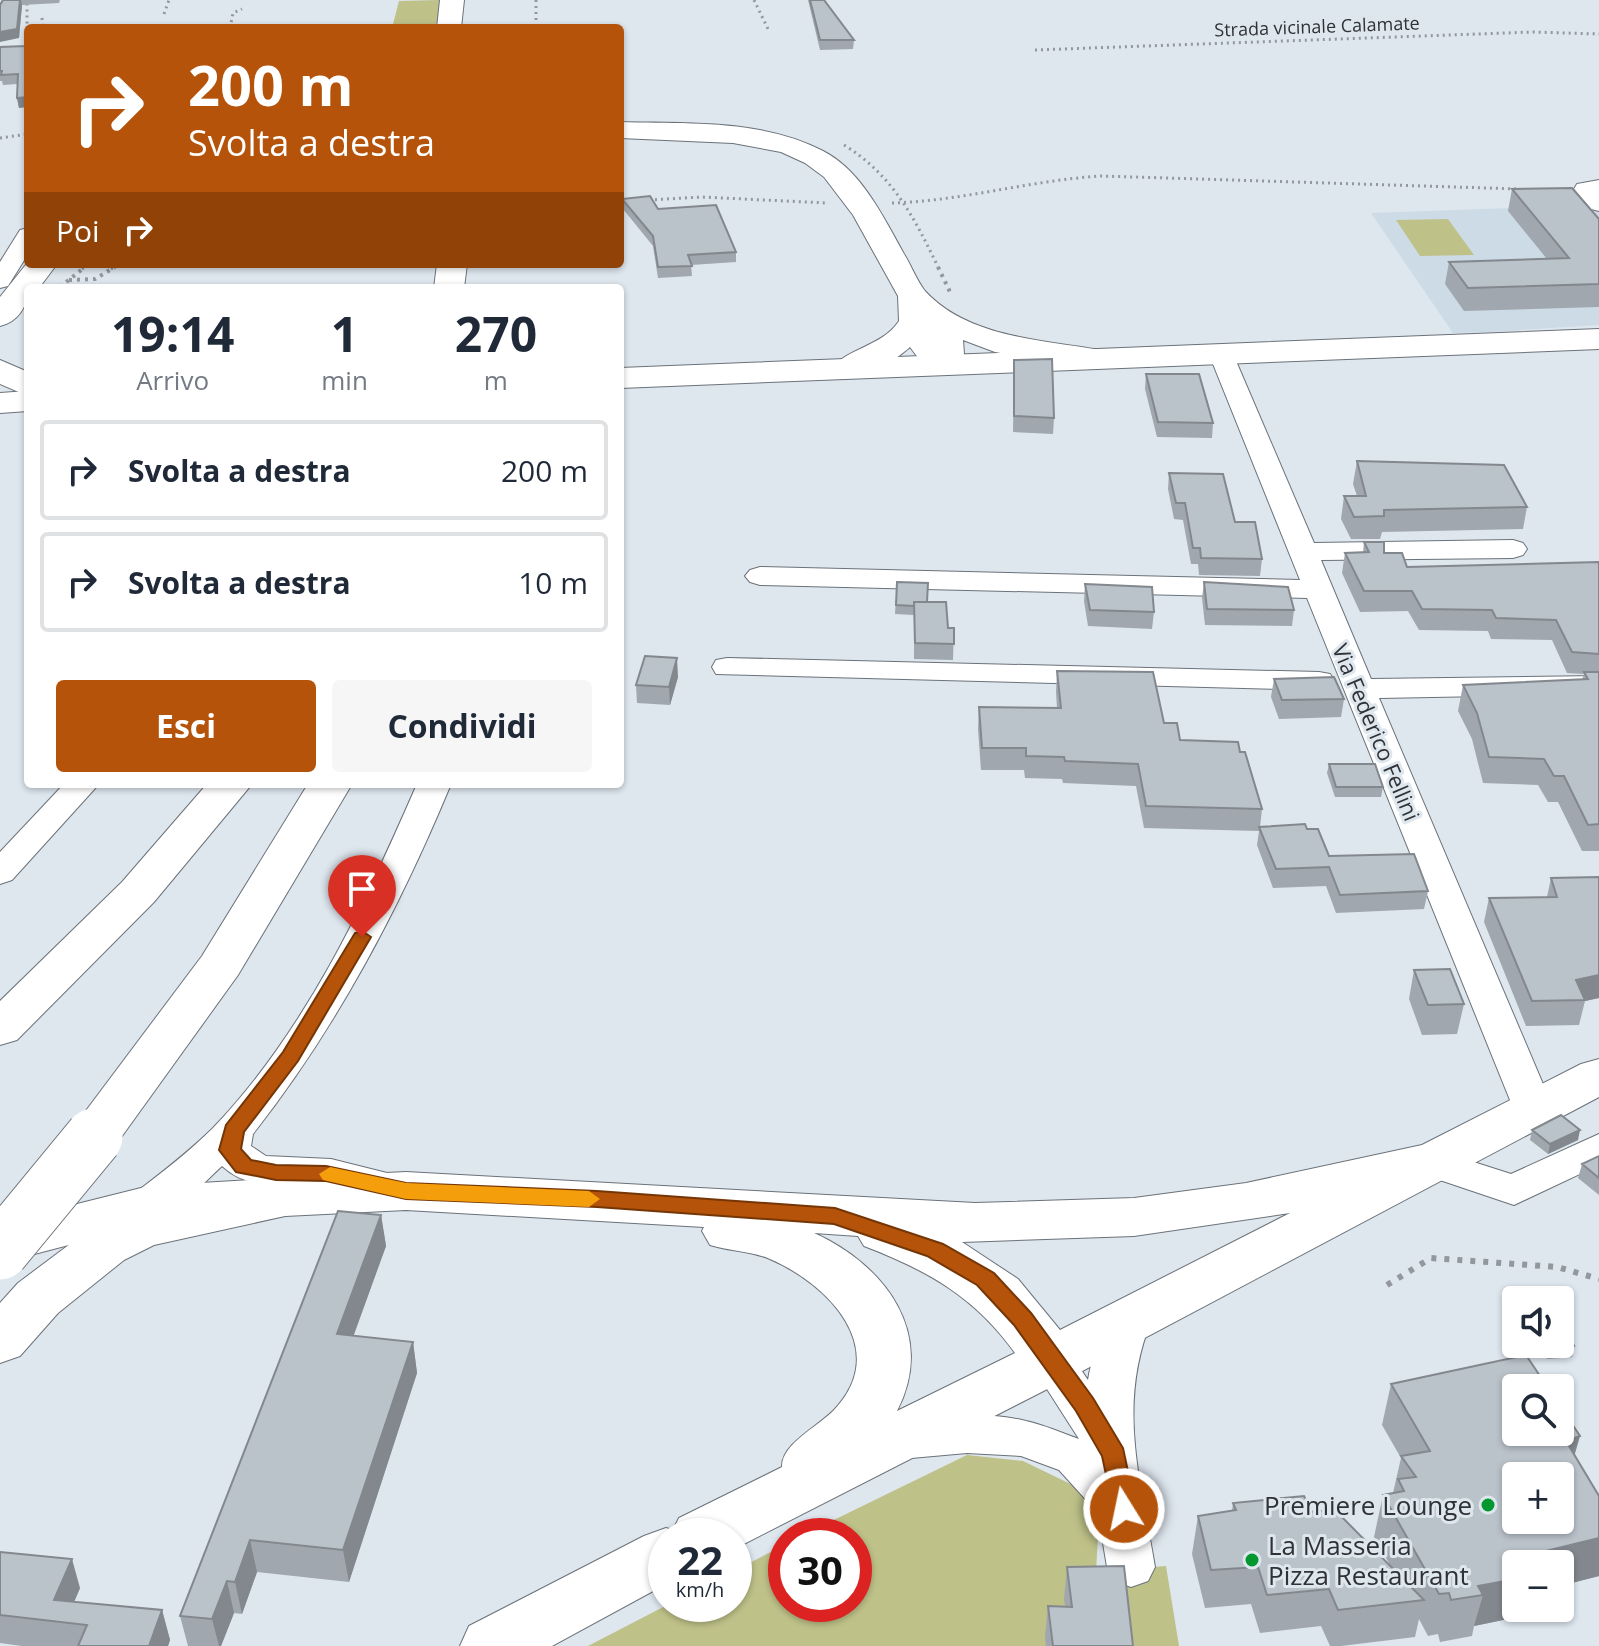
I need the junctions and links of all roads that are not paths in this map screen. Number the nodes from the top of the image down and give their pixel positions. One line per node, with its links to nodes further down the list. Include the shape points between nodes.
1 (471, 0): 2 (main road)
2 (452, 21)
3 (624, 132): 9 (main road, via 743,137 781,145 831,168 848,187)
4 (24, 242): 6 (street)
5 (39, 268): 7 (main road)
6 (0, 281)
7 (26, 284)
8 (24, 287): 10 (main road)
9 (921, 311): 13 (main road, via 995,342); 14 (main road, via 923,345); 15 (main road, via 909,334)
10 (0, 317)
11 (1599, 339): 12 (main road)
12 (1221, 354): 13 (main road); 22 (street, Via Federico Fellini)
13 (1094, 359): 14 (main road)
14 (945, 365): 15 (main road)
15 (848, 369): 17 (main road)
16 (0, 370): 18 (main road)
17 (624, 378)
18 (24, 384)
19 (24, 401): 20 (main road)
20 (0, 403)
21 (1513, 549): 22 (street)
22 (1303, 552): 24 (street, Via Federico Fellini)
23 (760, 576): 24 (street)
24 (1318, 589): 26 (street, Via Federico Fellini)
25 (727, 667): 26 (street)
26 (1358, 685): 27 (street); 35 (street, Via Federico Fellini)
27 (1599, 685)
28 (78, 788): 32 (street)
29 (227, 788): 33 (main road, via 138,892)
30 (328, 788): 45 (main road, bridge, via 221,964 94,1137)
31 (432, 788): 36 (street, via 362,937 291,1056)
32 (0, 873)
33 (0, 1029)
34 (1599, 1076): 35 (main road)
35 (1534, 1110): 38 (main road)
36 (234, 1130): 39 (street, via 230,1150 244,1167 326,1173); 42 (street)
37 (1599, 1148): 38 (street, via 1514,1190)
38 (1430, 1162): 43 (main road, via 1239,1204 1134,1217 975,1223); 46 (main road)
39 (406, 1191): 40 (main road); 41 (main road)
40 (285, 1197): 42 (main road); 47 (main road, via 140,1228 105,1246 38,1298)
41 (597, 1199): 43 (main road); 52 (main road, via 670,1227 782,1242 820,1261 860,1291 882,1327 886,1365 874,1402 841,1441)
42 (149, 1205): 44 (main road)
43 (835, 1216): 48 (main road, via 935,1250 986,1279 1023,1319)
44 (0, 1243)
45 (0, 1251)
46 (1130, 1319): 48 (main road); 50 (street, via 1113,1364)
47 (0, 1341)
48 (1051, 1361): 49 (main road); 50 (street)
49 (887, 1443): 51 (street, via 967,1435 1023,1438 1075,1457); 53 (main road)
50 (1114, 1455): 51 (street)
51 (1124, 1509): 55 (street)
52 (733, 1518)
53 (736, 1518)
54 (648, 1564): 56 (main road)
55 (1131, 1567)
56 (492, 1646)

